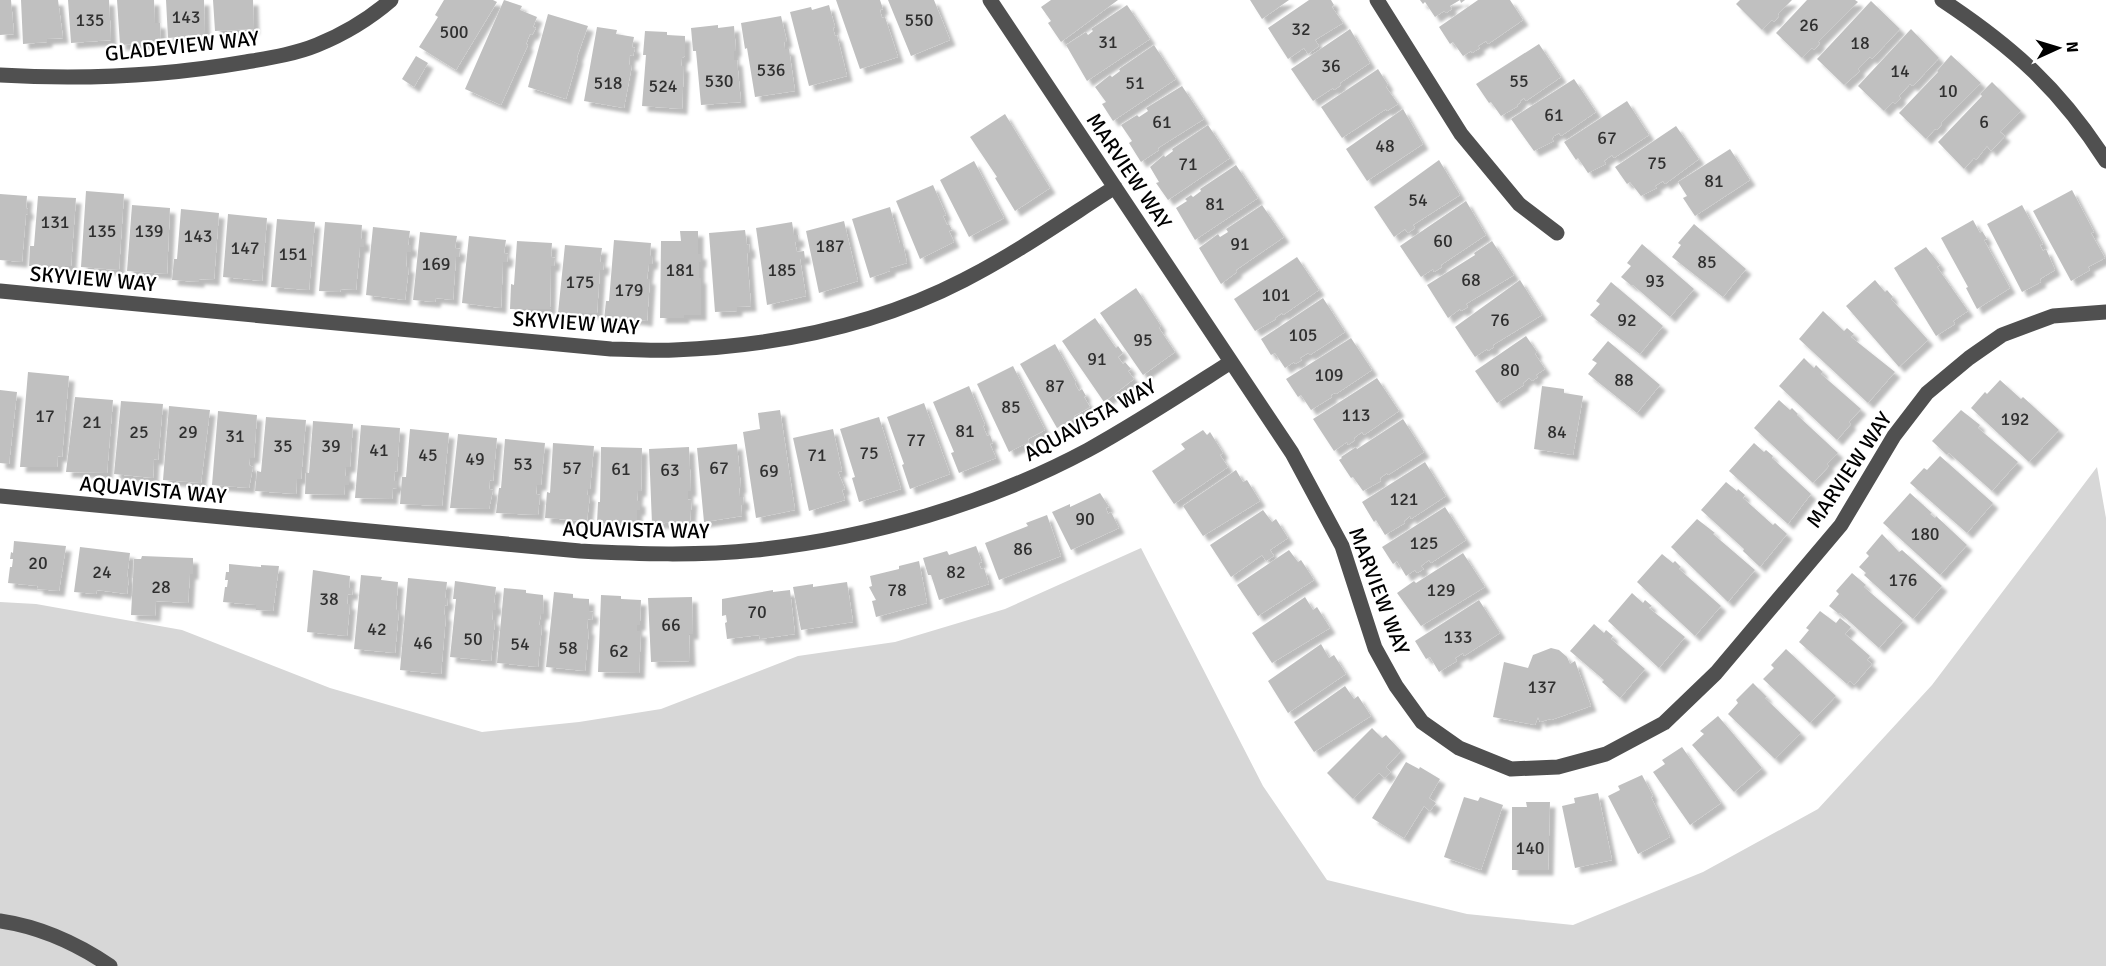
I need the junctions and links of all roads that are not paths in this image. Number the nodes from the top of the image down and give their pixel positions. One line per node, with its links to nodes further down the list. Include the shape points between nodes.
1 (391, 0): 5 (street, GLADEVIEW WAY, via 353,28 315,46 267,58 151,74)
2 (990, 0): 7 (street, MARVIEW WAY)
3 (1377, 0): 8 (street, via 1461,134 1519,204)
4 (1942, 0): 6 (street, via 2013,51 2048,83)
5 (0, 75)
6 (2106, 161)
7 (1115, 187): 9 (street, SKYVIEW WAY, via 1017,251 906,306 834,328 729,346 672,351 611,349); 11 (street, MARVIEW WAY)
8 (1557, 233)
9 (0, 291)
10 (2106, 312): 11 (street, MARVIEW WAY, via 2053,316 2002,335 1969,358 1927,393 1894,436 1842,525 1716,674 1664,723 1606,754 1558,767 1511,769 1459,748 1422,722 1396,686 1376,648 1337,536 1292,453)
11 (1231, 362): 12 (street, AQUAVISTA WAY, via 1086,451 982,497 866,532 756,550 660,554 580,551)
12 (0, 496)
13 (0, 921): 14 (street, via 52,934)
14 (110, 966)

